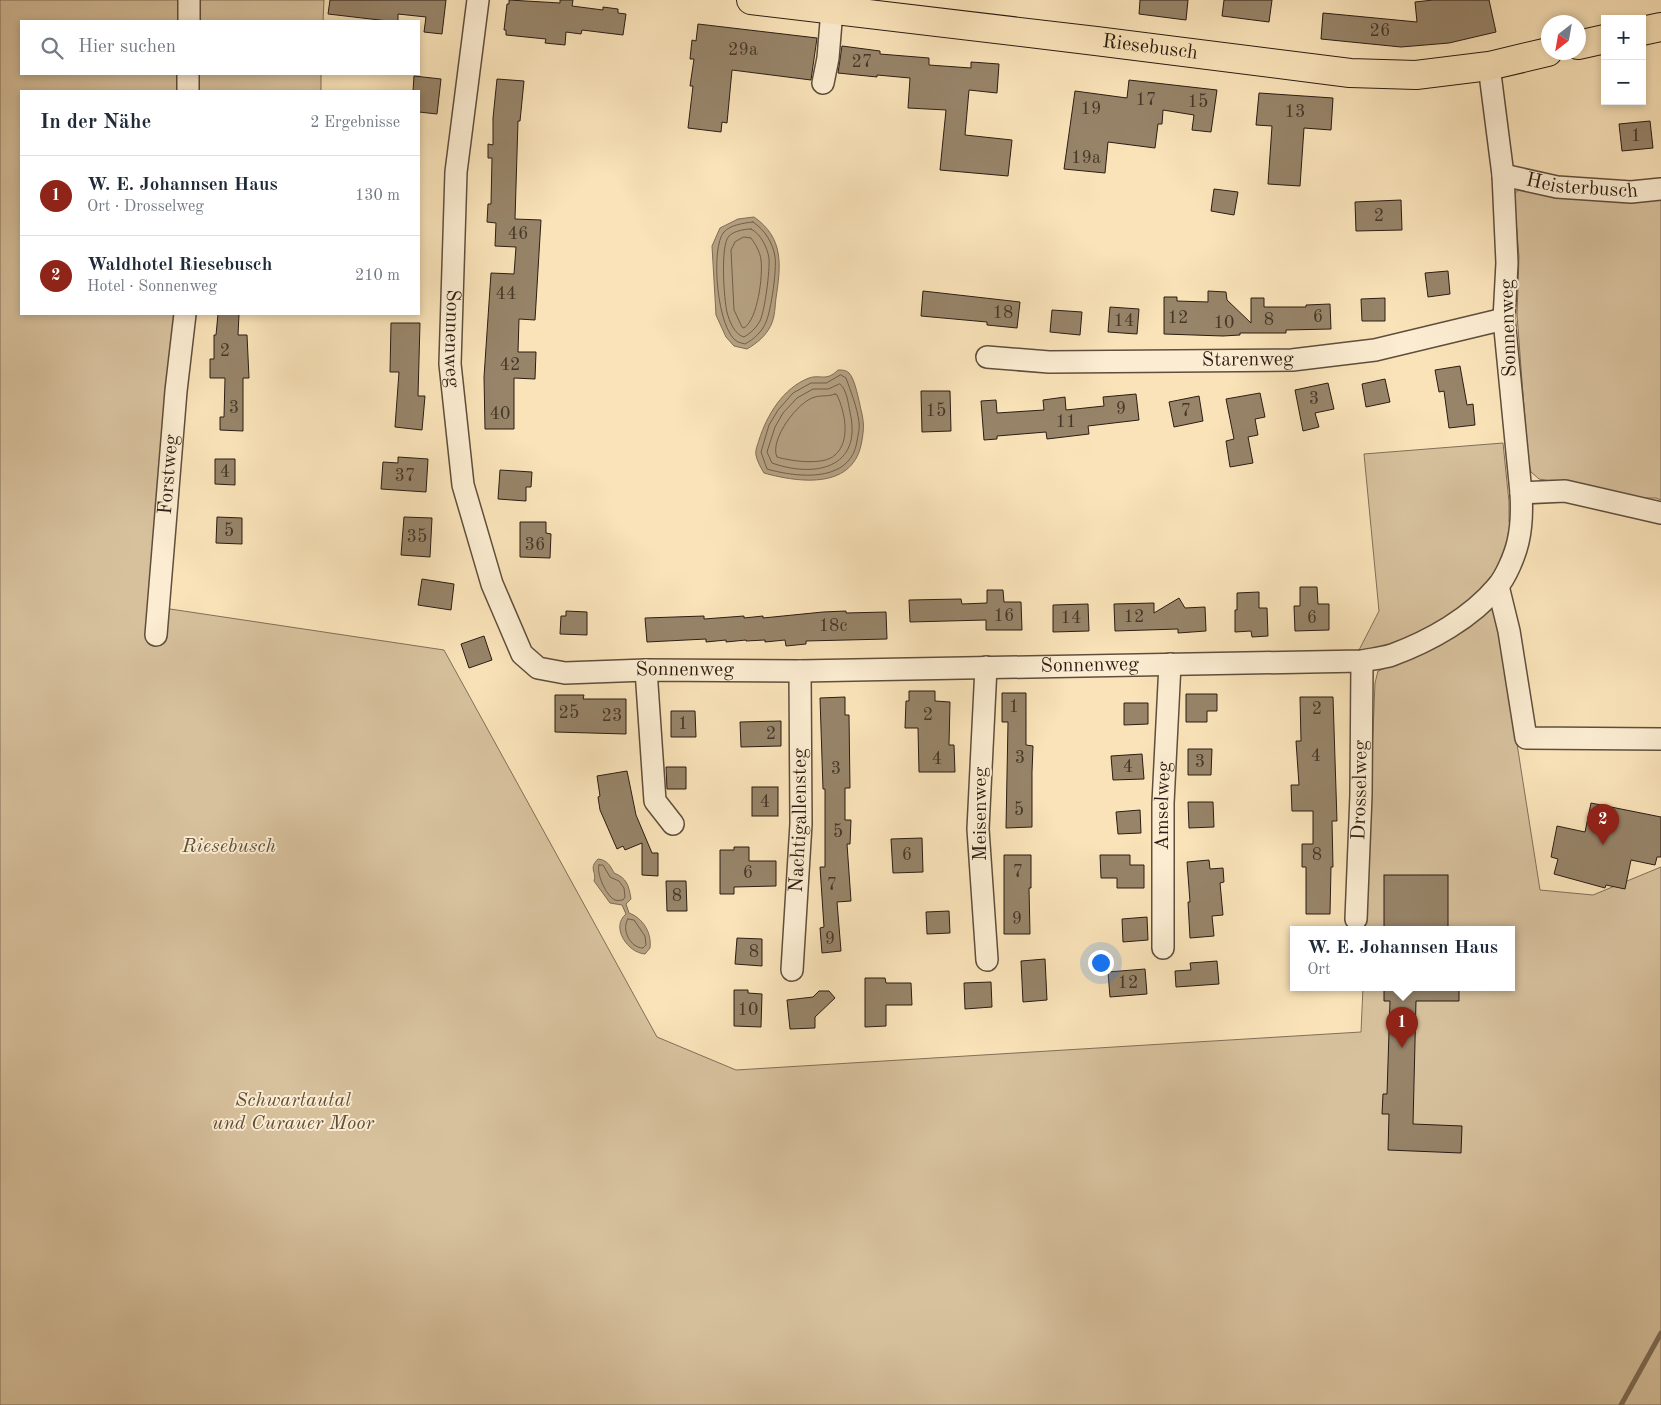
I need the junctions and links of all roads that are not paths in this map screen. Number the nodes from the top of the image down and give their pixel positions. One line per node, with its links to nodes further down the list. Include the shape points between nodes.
1 (189, 0): 5 (street)
2 (478, 0): 27 (street, Sonnenweg, via 456,172 450,354 463,485 492,584 522,654 538,668 564,673)
3 (751, 0): 4 (main road, Riesebusch)
4 (832, 10): 11 (main road, Riesebusch, via 1350,73 1416,75); 13 (street)
5 (189, 20)
6 (1661, 27): 7 (main road)
7 (1646, 30)
8 (1601, 40): 9 (main road)
9 (1586, 43)
10 (1541, 54): 11 (main road, Riesebusch)
11 (1489, 66): 15 (street, Sonnenweg)
12 (188, 75): 14 (street)
13 (823, 83)
14 (188, 90)
15 (1503, 174): 16 (street, Heisterbusch, via 1557,187 1631,192); 18 (street, Sonnenweg, via 1507,263)
16 (1661, 189)
17 (185, 315): 23 (street, Forstweg)
18 (1504, 319): 19 (street, Starenweg, via 1374,350 1292,360 1049,362); 20 (street, Sonnenweg)
19 (987, 357)
20 (1521, 493): 21 (street, via 1565,491); 22 (street, Sonnenweg, via 1518,544)
21 (1661, 513)
22 (1498, 586): 24 (street, Sonnenweg, via 1467,615 1429,638 1392,655); 29 (street, via 1509,631 1526,738)
23 (156, 635)
24 (1362, 662): 25 (street, Sonnenweg); 31 (street, Drosselweg)
25 (1170, 664): 26 (street, Sonnenweg); 32 (street, Amselweg, via 1163,802)
26 (986, 667): 28 (street, Sonnenweg); 33 (street, Meisenweg, via 978,828)
27 (646, 670): 28 (street, Sonnenweg); 30 (street, via 655,801)
28 (800, 671): 34 (street, Nachtigallensteg, via 801,824)
29 (1661, 739)
30 (673, 824)
31 (1356, 919)
32 (1163, 948)
33 (987, 960)
34 (792, 970)

